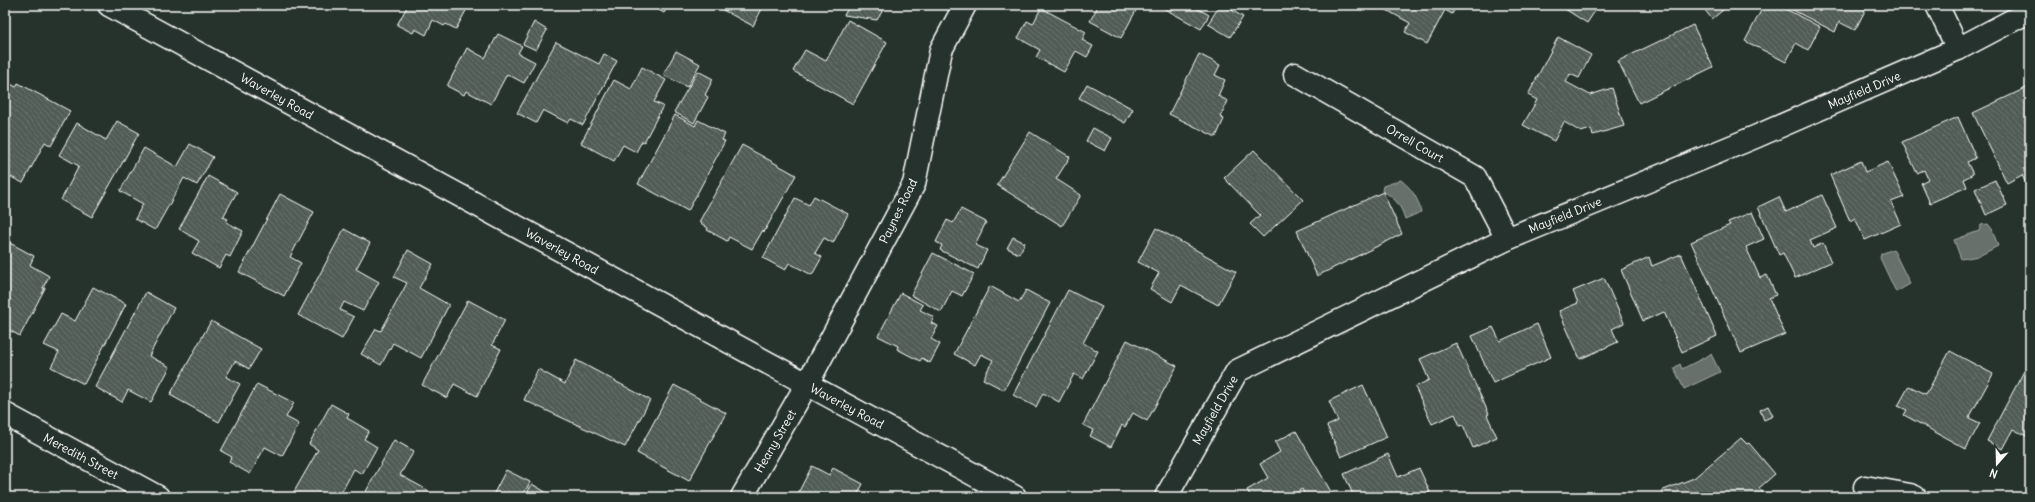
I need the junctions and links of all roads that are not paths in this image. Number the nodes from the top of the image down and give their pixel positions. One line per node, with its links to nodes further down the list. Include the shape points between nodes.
1 (109, 5): 8 (street, Waverley Road)
2 (965, 5): 8 (street, Paynes Road, via 941,50 914,184)
3 (1937, 5): 5 (street)
4 (2020, 10): 5 (street, Mayfield Drive)
5 (1958, 49): 7 (street, Mayfield Drive, via 1755,137)
6 (1295, 74): 7 (street, Orrell Court, via 1475,177)
7 (1507, 239): 14 (street, Mayfield Drive, via 1237,372)
8 (807, 384): 12 (street, Heany Street); 13 (street, Waverley Road)
9 (5, 414): 11 (street, Meredith Street)
10 (1865, 487): 15 (street)
11 (158, 497)
12 (742, 497)
13 (1015, 497)
14 (1166, 497)
15 (1915, 497)

